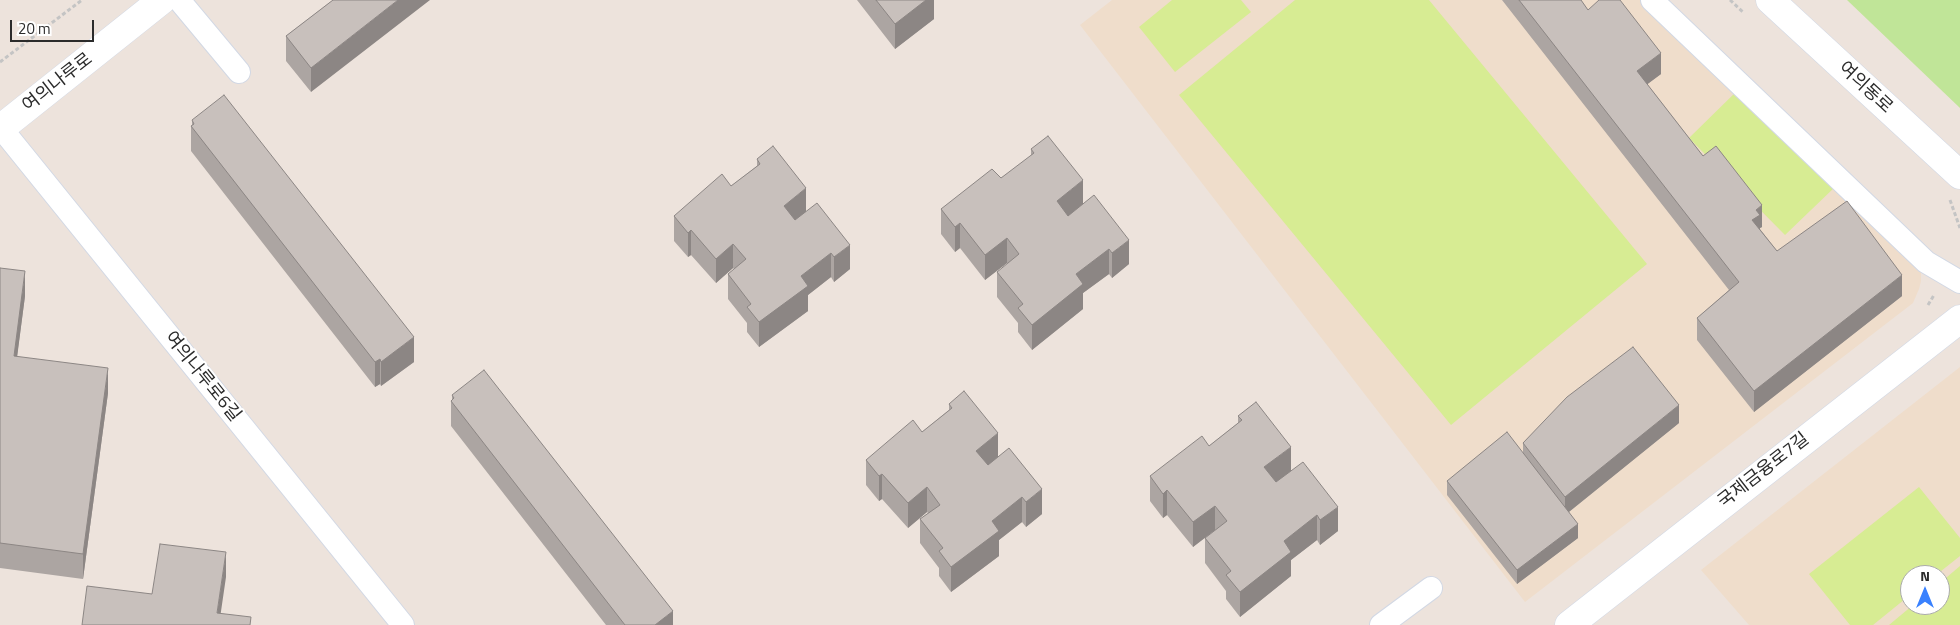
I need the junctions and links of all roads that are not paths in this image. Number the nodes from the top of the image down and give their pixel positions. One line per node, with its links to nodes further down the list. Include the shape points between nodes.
1 (162, 0): 6 (street, 여의나루로)
2 (179, 0): 5 (street)
3 (1652, 0): 8 (street, via 1926,262)
4 (1770, 0): 7 (street, 여의동로)
5 (239, 72)
6 (0, 129): 11 (street, 여의나루로6길)
7 (1960, 176)
8 (1960, 282)
9 (1960, 319): 13 (street, 국제금융로7길)
10 (1431, 588): 12 (street)
11 (403, 625)
12 (1381, 625)
13 (1569, 625)

